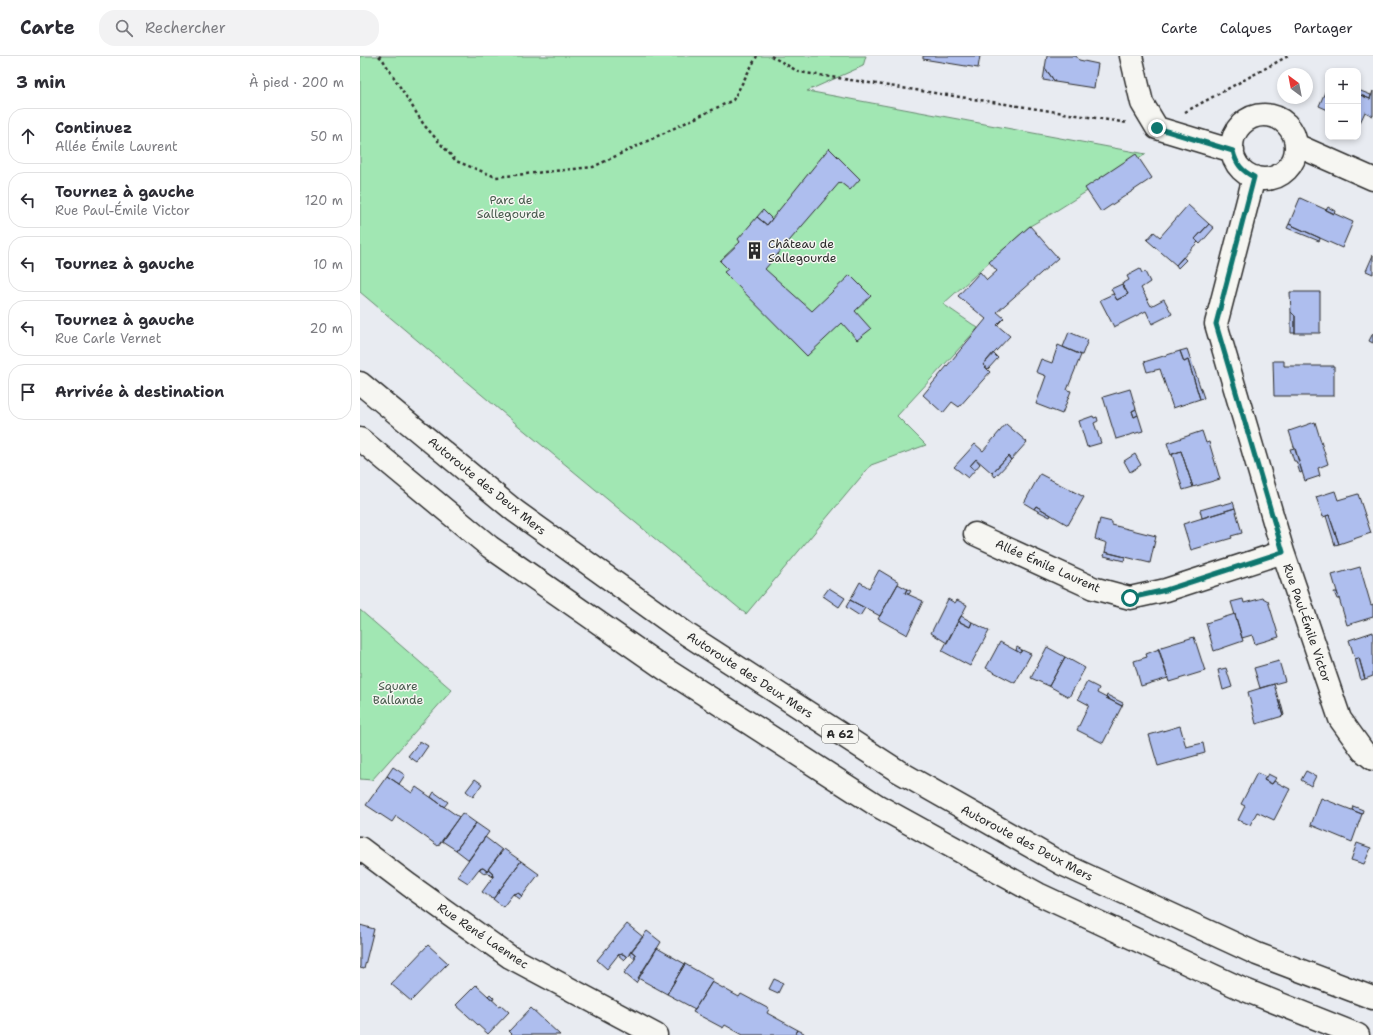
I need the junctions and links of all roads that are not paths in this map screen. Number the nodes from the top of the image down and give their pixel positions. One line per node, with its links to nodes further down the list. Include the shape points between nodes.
1 (1131, 56): 3 (main road, via 1142,103 1157,128)
2 (1296, 144): 3 (main road, via 1289,126 1281,119 1261,115 1243,123 1233,140); 4 (main road, via 1295,155 1284,172 1264,179); 5 (main road)
3 (1233, 151): 4 (main road, via 1240,167)
4 (1254, 177): 9 (main road, Rue Paul-Émile Victor, via 1216,324)
5 (1373, 179)
6 (360, 383): 12 (main road, Autoroute des Deux Mers / A 62, via 515,511 688,635 898,771 1062,864 1257,954)
7 (360, 439): 14 (main road, via 490,547 665,669 878,806 1038,894 1240,988)
8 (975, 534): 9 (main road, Allée Émile Laurent, via 1093,588 1130,598 1166,590)
9 (1283, 552): 10 (main road, Rue Paul-Émile Victor, via 1340,719 1363,751)
10 (1373, 758)
11 (360, 848): 13 (main road, Rue René Laennec, via 510,957)
12 (1373, 998)
13 (656, 1035)
14 (1358, 1035)

